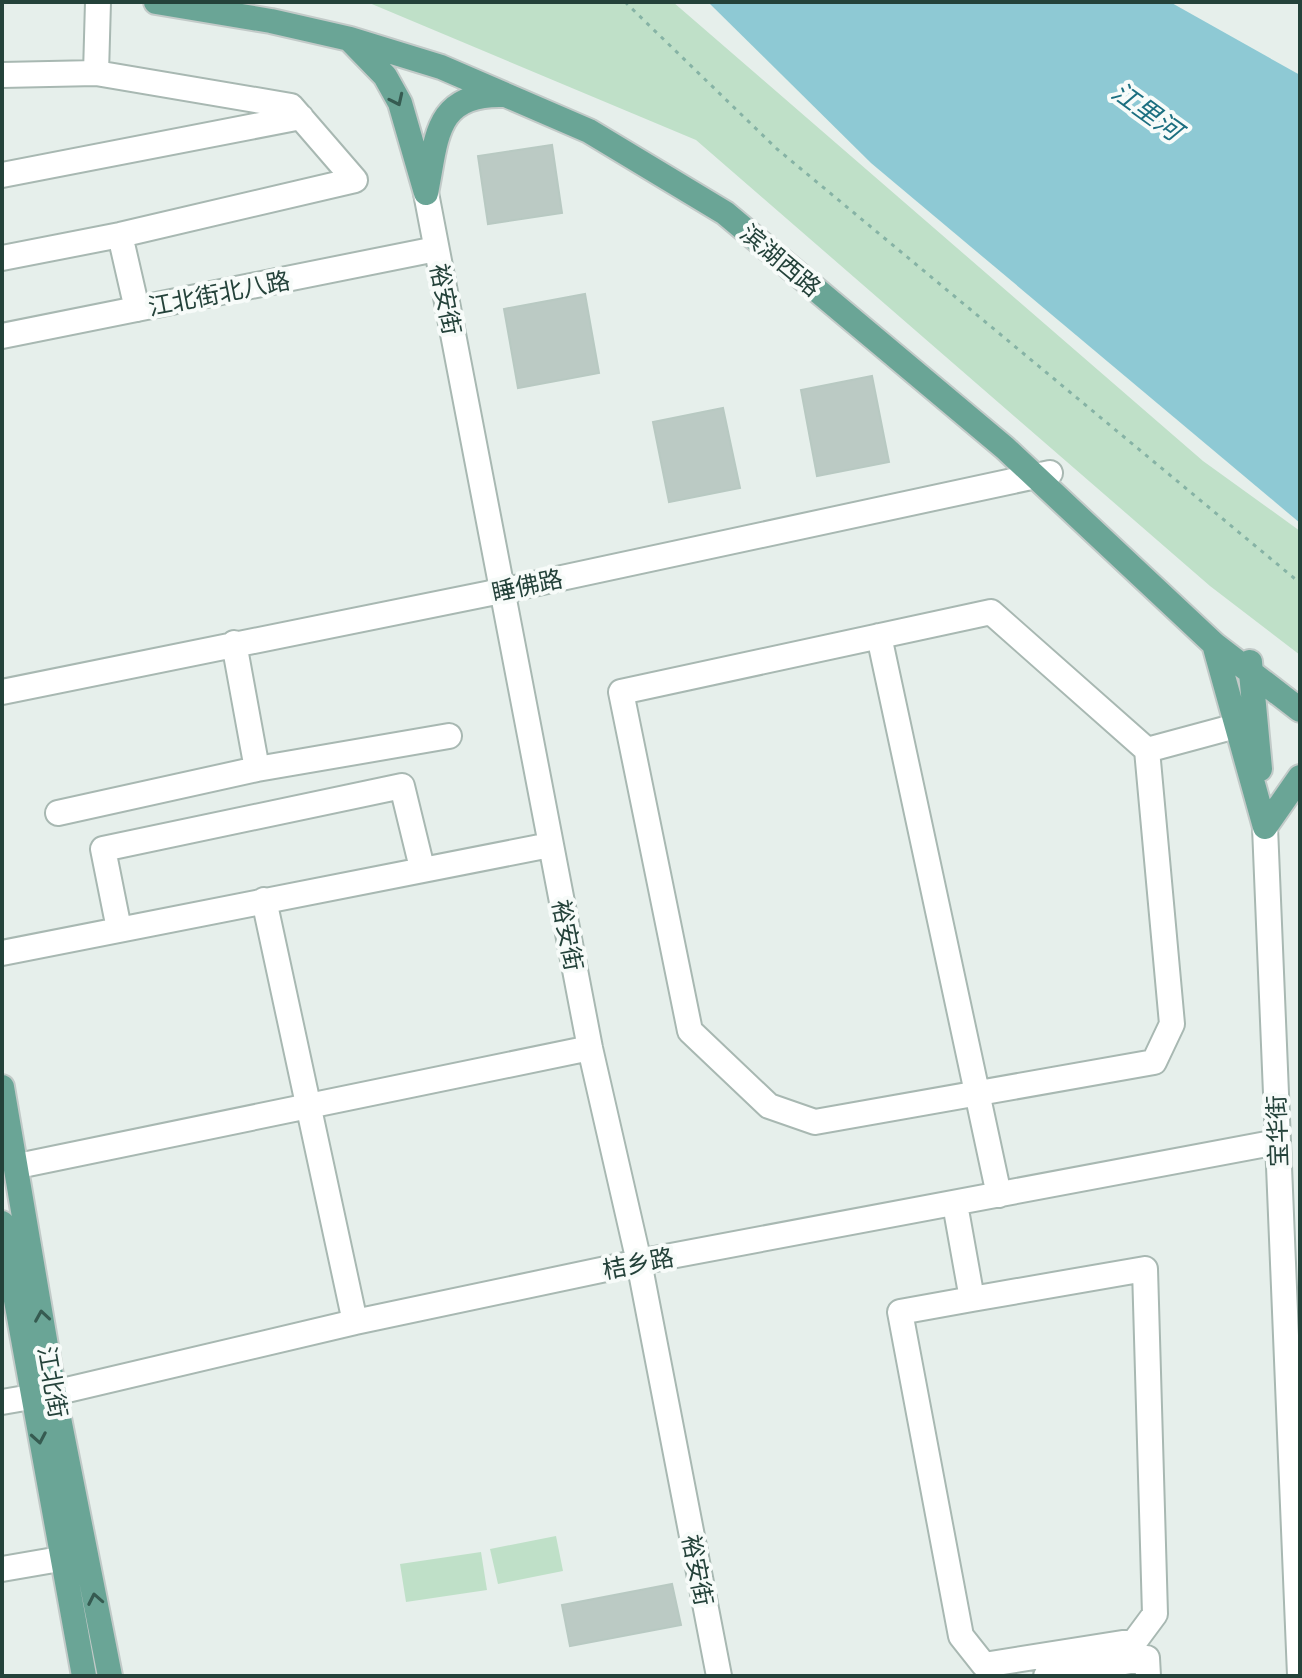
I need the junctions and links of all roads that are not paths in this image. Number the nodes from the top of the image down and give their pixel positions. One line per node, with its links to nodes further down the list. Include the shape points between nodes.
1 (98, 2): 5 (street)
2 (156, 2): 4 (main road, 滨湖西路)
3 (258, 2): 16 (main road, 滨湖西路, via 355,23 446,53 597,120 732,202)
4 (350, 39): 7 (main road, 滨湖西路); 10 (main road, one-way to 10, via 385,76 400,103)
5 (96, 73): 6 (street); 8 (street, via 291,106)
6 (2, 75)
7 (513, 95): 10 (main road, via 483,94 460,101 447,114 438,131); 16 (main road, 滨湖西路, via 589,131 725,213)
8 (301, 117): 9 (street); 11 (street, via 355,180)
9 (2, 175)
10 (426, 193): 12 (street, 裕安街)
11 (120, 235): 13 (street); 14 (street)
12 (436, 249): 14 (street, 江北街北八路); 17 (street, 裕安街)
13 (2, 258)
14 (137, 309): 15 (street, 江北街北八路)
15 (2, 336)
16 (1042, 475): 17 (street, 睡佛路); 20 (main road, 滨湖西路); 21 (main road, 滨湖西路)
17 (501, 591): 19 (street, 睡佛路); 33 (street, 裕安街)
18 (879, 636): 27 (street, via 991,612); 40 (street); 40 (street, via 621,692 690,1031 769,1106 815,1122)
19 (234, 643): 22 (street, 睡佛路); 28 (street)
20 (1214, 644): 21 (main road, 滨湖西路); 25 (main road)
21 (1250, 664): 23 (main road, 滨湖西路); 24 (main road, 滨湖西路); 32 (main road)
22 (2, 692)
23 (1300, 694)
24 (1300, 710)
25 (1236, 726): 27 (street); 32 (main road)
26 (449, 736): 28 (street)
27 (1147, 750): 40 (street, via 1172,1024 1154,1062)
28 (257, 769): 31 (street)
29 (1300, 777): 32 (main road)
30 (1300, 796): 32 (main road)
31 (58, 813)
32 (1265, 827): 42 (street, 宝华街)
33 (550, 845): 34 (street); 38 (street, 裕安街)
34 (422, 868): 35 (street); 36 (street, via 402,786 387,789 103,849)
35 (264, 900): 36 (street); 41 (street)
36 (119, 929): 37 (street)
37 (2, 953)
38 (590, 1048): 41 (street); 47 (street, 裕安街)
39 (2, 1087): 43 (main road, 江北街)
40 (980, 1093): 44 (street)
41 (308, 1104): 43 (street); 49 (street)
42 (1277, 1142): 44 (street, 桔乡路); 52 (street, 宝华街)
43 (18, 1166): 50 (main road, 江北街, one-way to 43)
44 (999, 1195): 45 (street, 桔乡路)
45 (955, 1204): 47 (street, 桔乡路); 48 (street)
46 (2, 1223): 50 (main road, 江北街)
47 (639, 1262): 49 (street, 桔乡路); 58 (street, 裕安街)
48 (972, 1299): 48 (street, via 900,1312 961,1636 984,1665 1135,1641 1155,1614 1145,1269)
49 (355, 1322): 50 (street, 桔乡路)
50 (43, 1395): 51 (street, 桔乡路); 53 (main road, 江北街, one-way to 53); 57 (main road, 江北街, one-way to 50)
51 (2, 1402)
52 (1297, 1502): 55 (street, 宝华街)
53 (60, 1559): 54 (street); 56 (main road, 江北街)
54 (2, 1569)
55 (1300, 1675)
56 (84, 1676)
57 (110, 1676)
58 (719, 1676)
59 (1046, 1676): 60 (street, via 1147,1658)
60 (1148, 1676)

